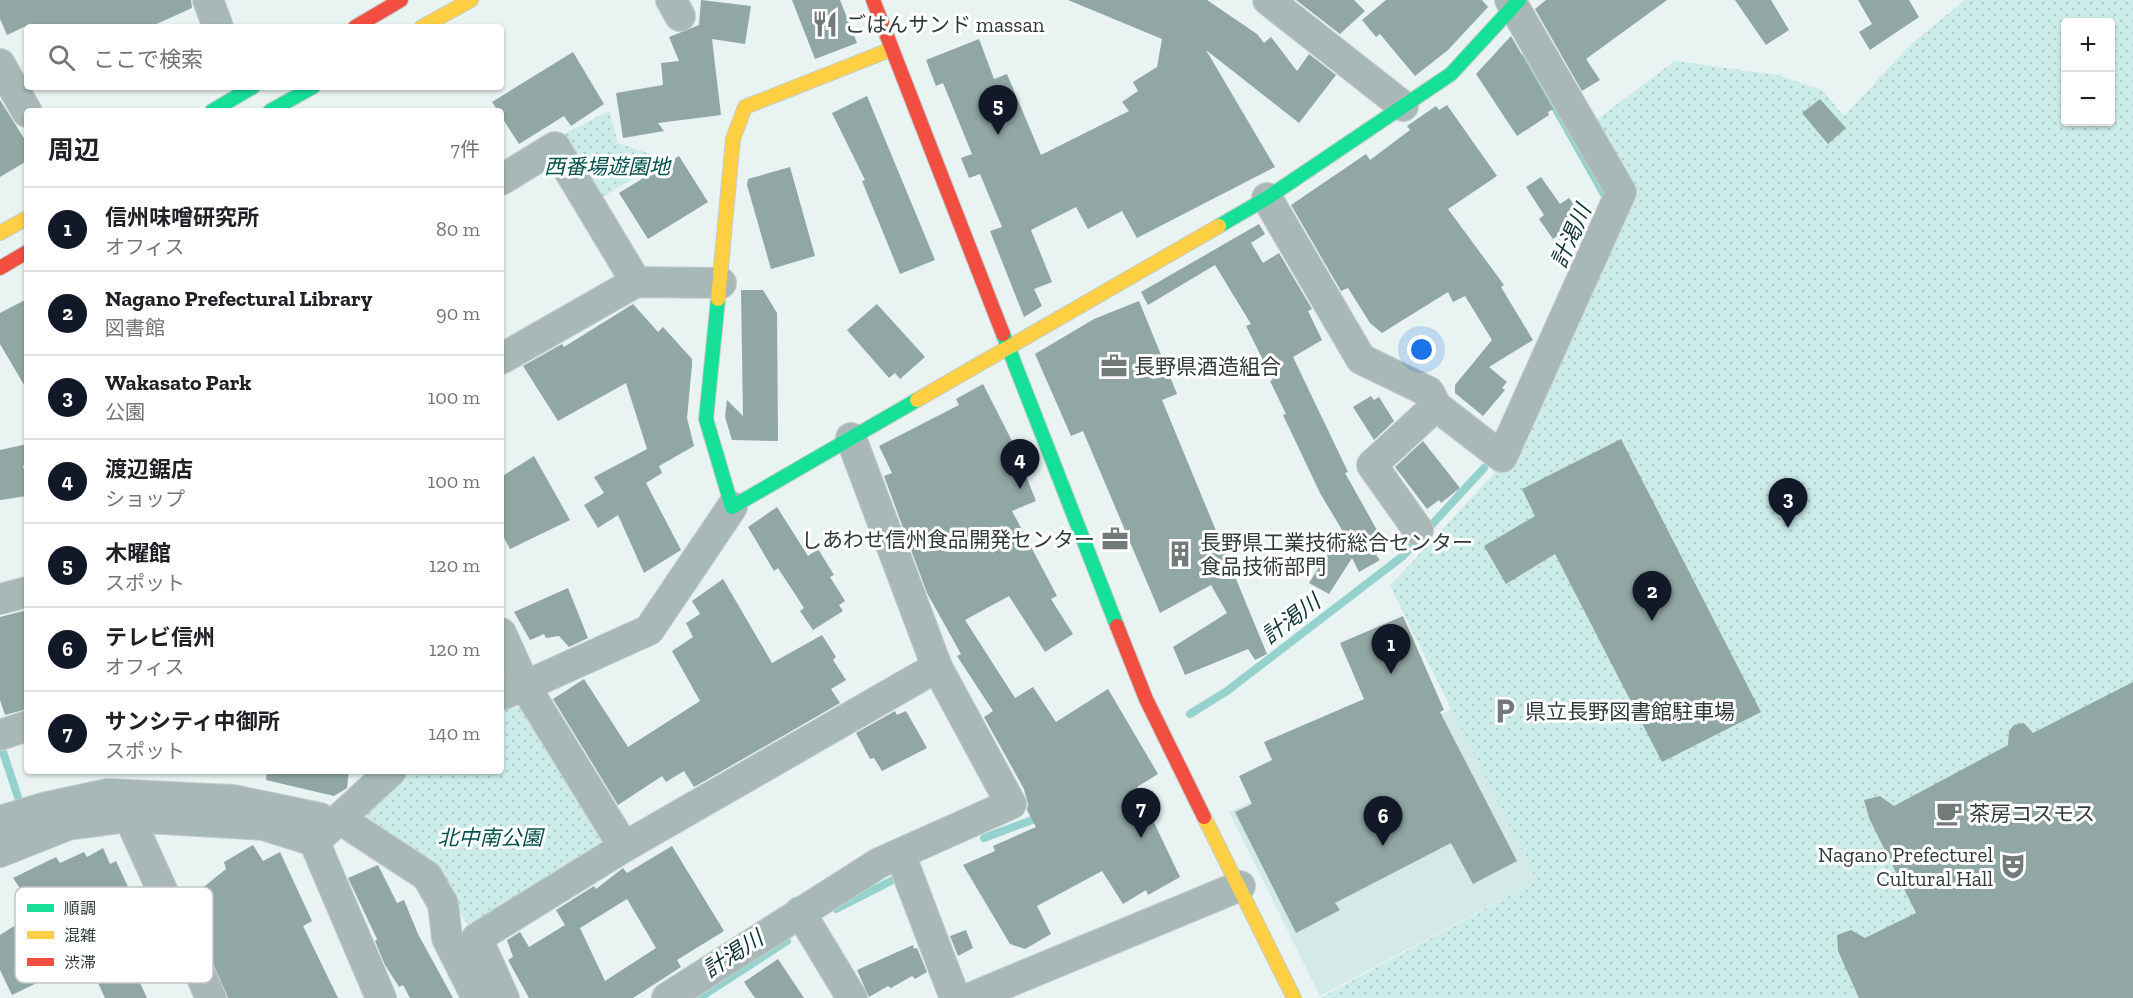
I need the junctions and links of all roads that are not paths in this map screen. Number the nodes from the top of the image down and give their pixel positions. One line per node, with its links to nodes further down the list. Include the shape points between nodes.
1 (208, 0): 7 (street)
2 (401, 0): 8 (street)
3 (471, 0): 9 (street)
4 (873, 0): 10 (street)
5 (1268, 0): 14 (street)
6 (1515, 2): 14 (street, via 1451,74); 28 (street, via 1556,84 1621,192 1502,457)
7 (217, 24)
8 (360, 24)
9 (427, 24)
10 (892, 49): 25 (street, via 745,107 733,139); 26 (street)
11 (0, 64): 15 (street)
12 (308, 90): 17 (street)
13 (247, 94): 16 (street)
14 (1403, 106): 19 (street)
15 (25, 108)
16 (218, 108)
17 (275, 108)
18 (504, 178): 24 (street, via 555,147)
19 (1267, 198): 26 (street); 28 (street, via 1362,359 1429,392)
20 (24, 220): 21 (street)
21 (0, 233)
22 (24, 254): 23 (street)
23 (0, 268)
24 (636, 282): 25 (street); 27 (street)
25 (721, 283): 30 (street, via 706,419)
26 (1008, 348): 29 (street); 47 (street, via 1146,699)
27 (504, 357)
28 (1436, 406): 31 (street, via 1372,465)
29 (851, 438): 30 (street); 35 (street)
30 (732, 507): 36 (street, via 649,630)
31 (1418, 530)
32 (24, 592): 33 (street)
33 (0, 599)
34 (504, 648): 36 (street)
35 (937, 667): 44 (street); 46 (street, via 1011,804)
36 (513, 691): 44 (street)
37 (24, 727): 38 (street)
38 (0, 735)
39 (387, 774): 43 (street)
40 (129, 817): 43 (street); 45 (street, via 68,825); 48 (street)
41 (0, 821): 43 (street, via 108,794 233,800)
42 (352, 827): 53 (street, via 429,873 443,904 447,938)
43 (317, 830): 52 (street)
44 (624, 847): 54 (street, via 477,938)
45 (0, 852)
46 (900, 854): 49 (street); 57 (street)
47 (1240, 886): 58 (street); 59 (street)
48 (161, 887)
49 (800, 912): 55 (street); 56 (street)
50 (204, 983): 51 (street)
51 (211, 998)
52 (381, 998)
53 (477, 998)
54 (504, 998)
55 (667, 998)
56 (852, 998)
57 (956, 998)
58 (970, 998)
59 (1294, 998)

